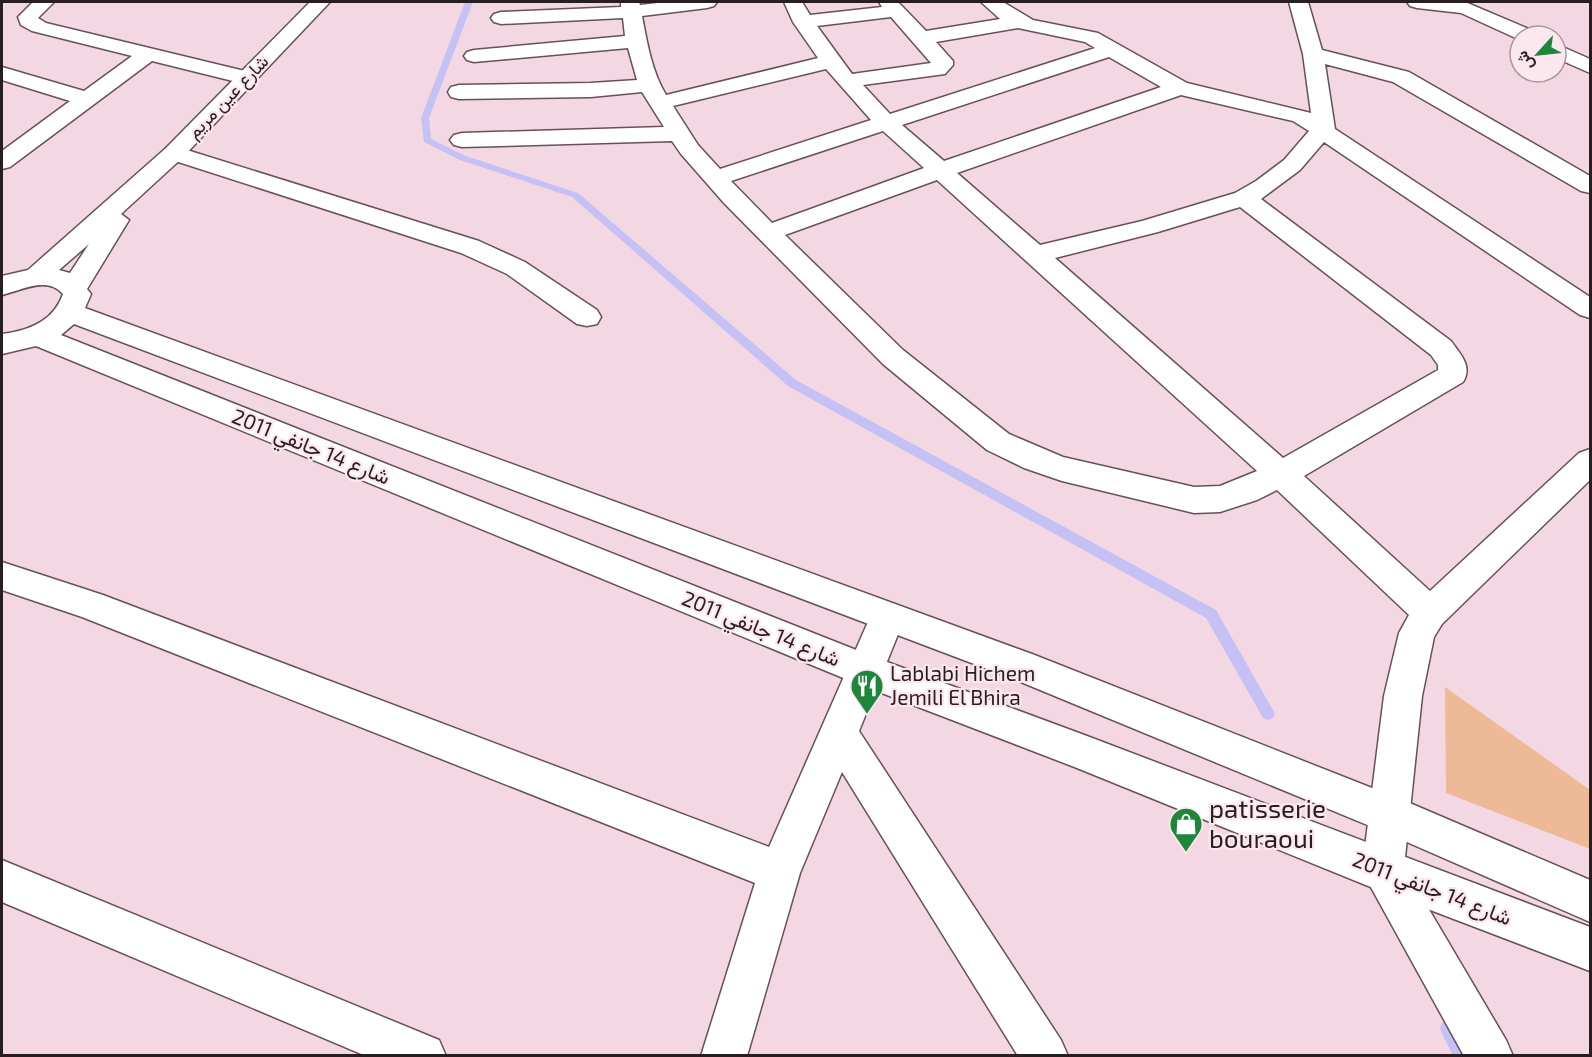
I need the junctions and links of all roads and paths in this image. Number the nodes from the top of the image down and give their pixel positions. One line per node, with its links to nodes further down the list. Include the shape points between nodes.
1 (44, 2): 17 (street, via 28,21)
2 (320, 2): 24 (street, شارع عين مريم)
3 (707, 2): 9 (street)
4 (991, 2): 12 (street)
5 (1299, 2): 18 (street)
6 (1417, 2): 7 (street)
7 (1450, 3): 13 (street)
8 (891, 6): 10 (street); 14 (street)
9 (630, 7): 11 (street); 15 (street)
10 (798, 12): 22 (street)
11 (501, 18)
12 (1018, 22): 14 (street); 16 (street, via 1091,37)
13 (1508, 26)
14 (921, 39): 22 (street, via 942,62 940,68)
15 (636, 41): 19 (street); 27 (street)
16 (1112, 49): 25 (street); 29 (street)
17 (148, 54): 24 (street); 28 (street)
18 (1313, 54): 30 (street); 37 (street, via 1401,77)
19 (474, 56)
20 (1568, 56): 21 (street)
21 (1590, 67)
22 (837, 71): 27 (street); 29 (street)
23 (2, 73): 28 (street)
24 (245, 78): 33 (street, شارع عين مريم)
25 (1180, 88): 30 (street, via 1289,111); 35 (street)
26 (459, 92): 27 (street, via 591,90)
27 (654, 94): 31 (street)
28 (87, 99): 34 (street)
29 (887, 123): 35 (street); 36 (street)
30 (1324, 131): 39 (street, via 1292,165); 44 (street)
31 (677, 134): 32 (street); 36 (street)
32 (462, 140)
33 (174, 153): 38 (street, شارع عين مريم); 45 (street, via 470,247 516,268)
34 (2, 162)
35 (939, 171): 40 (street); 41 (street)
36 (715, 178): 40 (street)
37 (1590, 186)
38 (134, 190): 42 (street, شارع عين مريم); 43 (street, شارع عين مريم)
39 (1244, 198): 41 (street, via 1149,227); 48 (street, via 1441,348 1452,364 1453,375)
40 (768, 233): 48 (street, via 893,357 998,442 1035,460 1194,500 1229,497)
41 (1033, 255): 48 (street)
42 (16, 278): 43 (street, شارع 14 جانفي 2011, via 66,280)
43 (72, 300): 46 (street, شارع 14 جانفي 2011, via 56,325); 51 (street, شارع 14 جانفي 2011)
44 (1590, 309)
45 (586, 317)
46 (13, 344): 52 (street, شارع 14 جانفي 2011)
47 (1590, 461): 50 (street)
48 (1281, 474): 50 (street)
49 (2, 576): 56 (street, via 91,605)
50 (1430, 613): 54 (street, via 1417,633 1403,696)
51 (887, 616): 52 (street); 54 (street, شارع 14 جانفي 2011)
52 (866, 671): 53 (street); 55 (street, شارع 14 جانفي 2011)
53 (839, 733): 56 (street); 62 (street)
54 (1391, 814): 55 (street); 58 (street, شارع 14 جانفي 2011)
55 (1383, 871): 59 (street, شارع 14 جانفي 2011); 63 (street)
56 (778, 872): 61 (street)
57 (2, 881): 60 (street)
58 (1590, 901)
59 (1590, 950)
60 (423, 1056)
61 (724, 1056)
62 (1045, 1056)
63 (1490, 1056)

